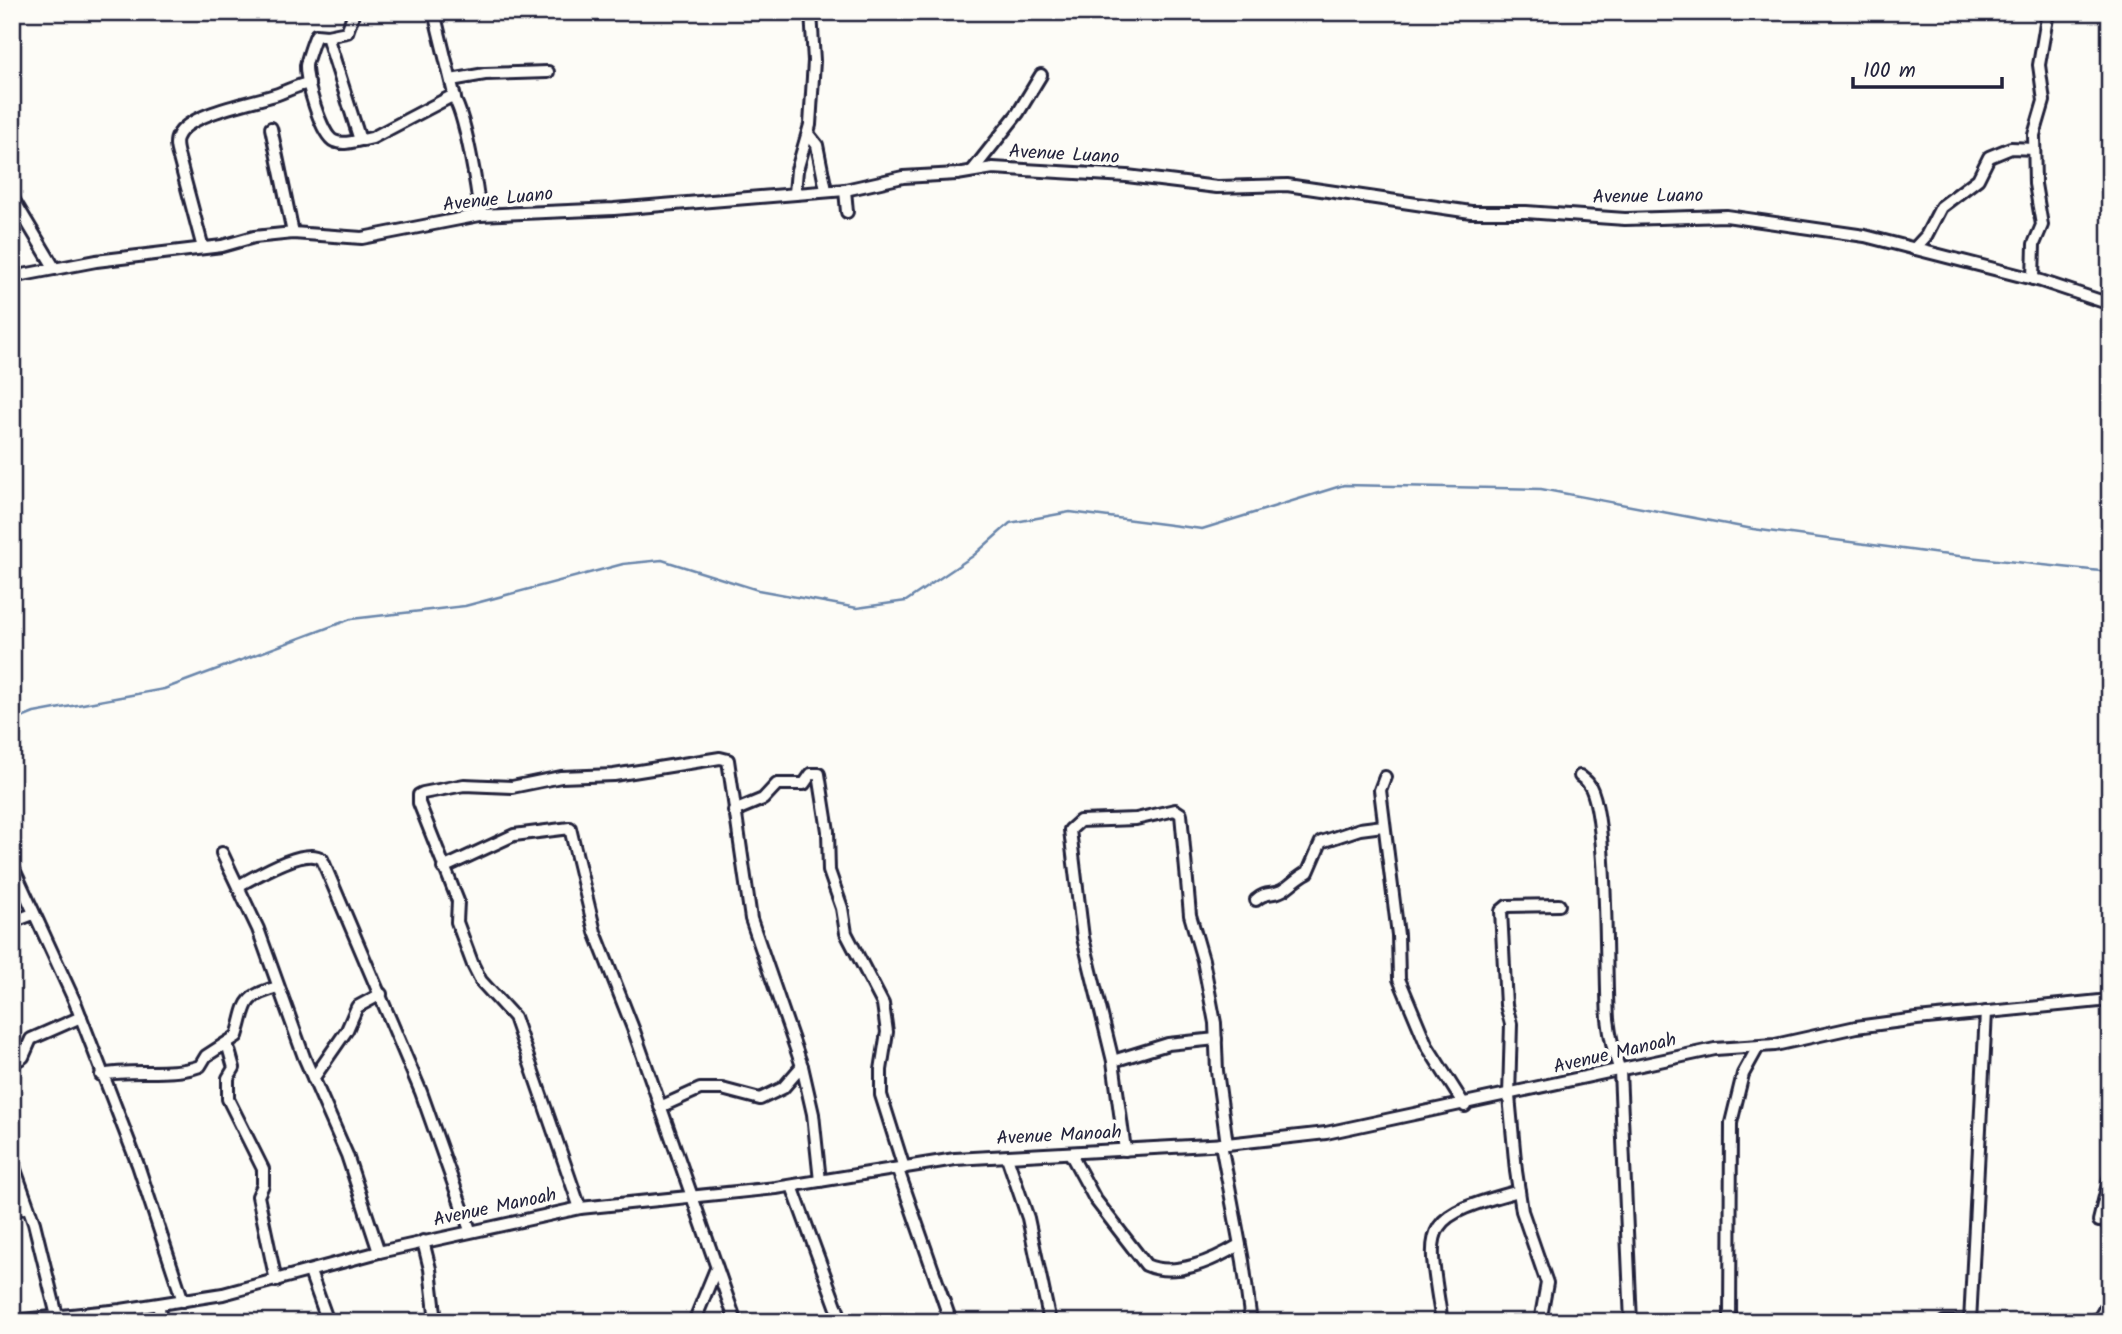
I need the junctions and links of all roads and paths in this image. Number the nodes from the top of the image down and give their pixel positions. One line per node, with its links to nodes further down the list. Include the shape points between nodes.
1 (354, 12): 5 (street, via 347,32)
2 (433, 12): 8 (street)
3 (810, 12): 12 (street, via 814,79)
4 (2048, 12): 14 (street, via 2039,65 2044,101)
5 (327, 36): 9 (street, via 319,33 313,39 306,61); 13 (street)
6 (548, 72): 8 (street)
7 (1041, 75): 15 (street)
8 (451, 80): 10 (street)
9 (309, 83): 13 (street, via 324,132 338,143); 23 (street, via 243,101 195,120 179,133 178,158)
10 (455, 98): 13 (street); 21 (street)
11 (271, 128): 22 (street)
12 (809, 135): 16 (street, via 817,145); 18 (street)
13 (361, 140)
14 (2034, 149): 24 (street, via 2011,148 1989,156 1978,179 1941,207); 27 (street, via 2042,225 2034,244)
15 (973, 170): 17 (street, Avenue Luano, via 903,177); 24 (street, Avenue Luano, via 1128,176 1217,187 1287,186 1471,212 1637,219 1713,214 1865,236)
16 (826, 190): 17 (street, Avenue Luano); 18 (street, Avenue Luano)
17 (845, 190): 20 (street)
18 (795, 193): 21 (street, Avenue Luano)
19 (12, 197): 25 (street)
20 (847, 212)
21 (481, 215): 22 (street, Avenue Luano, via 362,238)
22 (293, 233): 23 (street, Avenue Luano)
23 (203, 248): 25 (street, Avenue Luano)
24 (1914, 249): 27 (street, Avenue Luano)
25 (55, 269): 26 (street, Avenue Luano)
26 (12, 277)
27 (2033, 279): 28 (street, Avenue Luano)
28 (2110, 304)
29 (1580, 776): 52 (street, via 1593,792 1599,836 1608,1017)
30 (1385, 777): 32 (street, via 1380,790)
31 (734, 811): 35 (street, via 725,758 512,787 464,785 423,793 419,803); 51 (street, via 751,919); 63 (street, via 763,799 777,784 804,784 811,774 819,774 829,871 846,933 883,1004 887,1032 881,1095)
32 (1383, 826): 37 (street, via 1321,842 1308,872 1281,891 1267,892); 56 (street, via 1402,989 1427,1046)
33 (222, 853): 36 (street)
34 (12, 865): 39 (street)
35 (443, 868): 57 (street, via 513,835 570,828 595,932); 70 (street, via 458,901 457,922 473,965 481,981 514,1017)
36 (238, 886): 41 (street); 42 (street, via 289,860 317,854)
37 (1256, 900)
38 (1559, 905): 55 (street, via 1501,909 1512,1050)
39 (33, 914): 40 (street); 45 (street)
40 (12, 922)
41 (278, 987): 47 (street, via 246,1003 238,1033); 54 (street)
42 (381, 994): 54 (street, via 357,1007); 73 (street)
43 (2110, 1000): 44 (street, Avenue Manoah)
44 (1986, 1012): 48 (street, Avenue Manoah, via 1856,1027); 99 (street)
45 (81, 1017): 50 (street, via 31,1039 23,1057); 53 (street)
46 (1216, 1039): 49 (street, via 1168,1044); 49 (street, via 1206,970 1190,915 1180,812 1080,821 1072,825 1069,837 1083,938); 58 (street)
47 (227, 1043): 53 (street, via 189,1070 123,1070); 79 (street, via 234,1068 228,1078 228,1098 263,1169 258,1196)
48 (1758, 1047): 52 (street, Avenue Manoah, via 1714,1049); 97 (street, via 1744,1074 1731,1123)
49 (1113, 1061): 59 (street)
50 (12, 1063)
51 (802, 1066): 57 (street, via 783,1088 760,1099 722,1089 700,1089); 65 (street)
52 (1620, 1072): 55 (street, Avenue Manoah); 96 (street)
53 (101, 1075): 81 (street, via 142,1177)
54 (313, 1079): 76 (street, via 346,1155)
55 (1509, 1096): 56 (street, Avenue Manoah); 67 (street)
56 (1465, 1106): 58 (street, Avenue Manoah, via 1326,1133)
57 (660, 1107): 68 (street)
58 (1224, 1144): 59 (street, Avenue Manoah); 75 (street)
59 (1125, 1150): 60 (street, Avenue Manoah)
60 (1070, 1153): 61 (street, Avenue Manoah); 75 (street, via 1096,1199 1146,1265 1157,1269 1210,1262)
61 (1007, 1157): 63 (street, Avenue Manoah, via 956,1159); 92 (street, via 1028,1218)
62 (12, 1161): 69 (street)
63 (901, 1169): 65 (street, Avenue Manoah); 91 (street)
64 (2110, 1176): 72 (street)
65 (820, 1181): 66 (street, Avenue Manoah)
66 (792, 1186): 68 (street, Avenue Manoah); 90 (street)
67 (1519, 1191): 94 (street, via 1457,1210 1435,1230 1431,1249); 95 (street, via 1547,1283)
68 (692, 1198): 70 (street, Avenue Manoah); 77 (street)
69 (28, 1207): 71 (street); 83 (street)
70 (580, 1208): 73 (street, Avenue Manoah)
71 (12, 1211)
72 (2099, 1221)
73 (470, 1230): 74 (street, Avenue Manoah)
74 (423, 1241): 76 (street, Avenue Manoah); 87 (street)
75 (1239, 1245): 93 (street)
76 (379, 1252): 78 (street, Avenue Manoah)
77 (715, 1270): 88 (street); 89 (street)
78 (310, 1272): 79 (street, Avenue Manoah); 86 (street)
79 (275, 1281): 81 (street, Avenue Manoah)
80 (2110, 1300): 100 (street)
81 (183, 1301): 82 (street, Avenue Manoah)
82 (159, 1305): 83 (street, Avenue Manoah); 85 (street)
83 (58, 1319): 84 (street, Avenue Manoah)
84 (12, 1321)
85 (162, 1322)
86 (328, 1322)
87 (436, 1322)
88 (694, 1322)
89 (736, 1322)
90 (842, 1322)
91 (951, 1322)
92 (1050, 1322)
93 (1251, 1322)
94 (1442, 1322)
95 (1540, 1322)
96 (1631, 1322)
97 (1730, 1322)
98 (1944, 1322): 99 (street)
99 (1969, 1322)
100 (2093, 1322)

